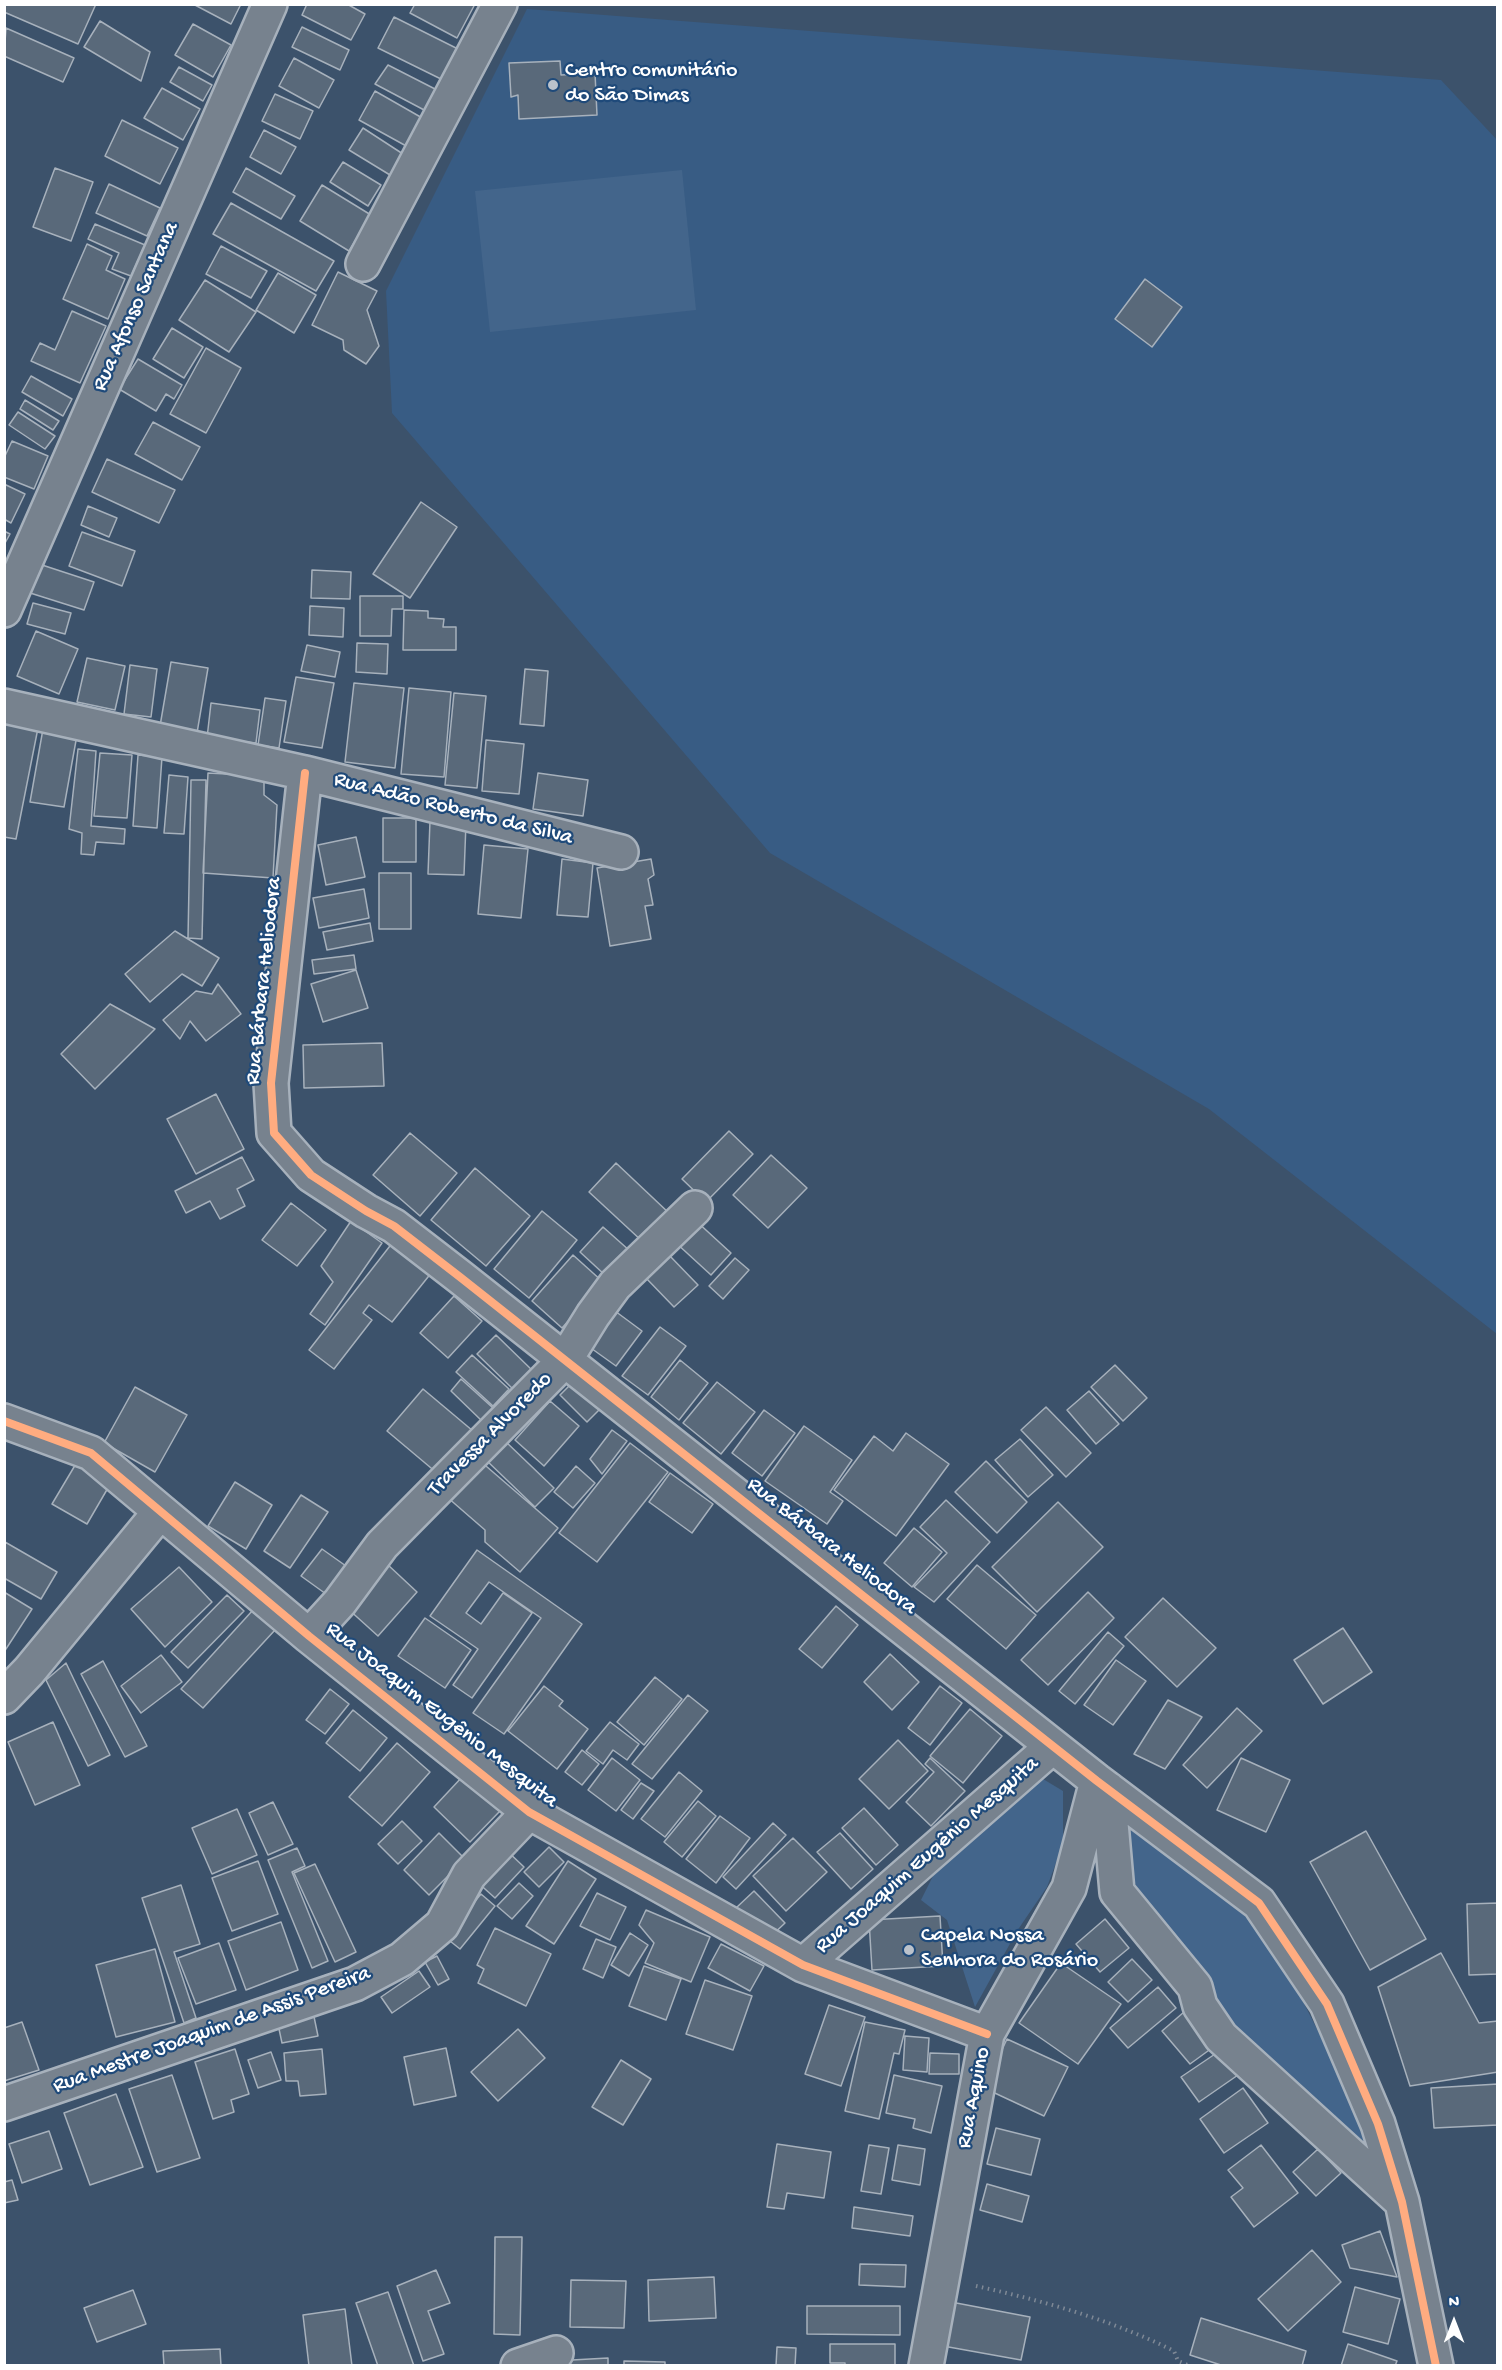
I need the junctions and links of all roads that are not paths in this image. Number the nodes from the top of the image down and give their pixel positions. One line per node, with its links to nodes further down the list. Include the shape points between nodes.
1 (270, 4): 4 (street, Rua Afonso Santana)
2 (500, 4): 3 (street)
3 (363, 264)
4 (4, 610)
5 (4, 706): 6 (street, Rua Adão Roberto da Silva)
6 (305, 773): 7 (street, Rua Adão Roberto da Silva); 9 (street, Rua Bárbara Heliodora, via 271,1083 274,1133 311,1174 394,1226)
7 (621, 852)
8 (695, 1208): 9 (street, Travessa Alvoredo, via 615,1286)
9 (565, 1360): 12 (street, Travessa Alvoredo, via 382,1545); 14 (street, Rua Bárbara Heliodora)
10 (4, 1421): 11 (street, Rua Joaquim Eugênio Mesquita, via 92,1453)
11 (160, 1512): 12 (street, Rua Joaquim Eugênio Mesquita); 13 (street)
12 (309, 1636): 16 (street, Rua Joaquim Eugênio Mesquita)
13 (4, 1697)
14 (1053, 1746): 15 (street, Rua Bárbara Heliodora); 19 (street, Rua Joaquim Eugênio Mesquita)
15 (1102, 1785): 17 (street, Rua Aquino); 18 (street); 22 (street, Rua Bárbara Heliodora, via 1259,1903 1327,2004 1378,2124)
16 (529, 1812): 19 (street, Rua Joaquim Eugênio Mesquita); 21 (street, Rua Mestre Joaquim de Assis Pereira, via 469,1875 442,1924 402,1959 355,1984)
17 (1069, 1888): 18 (street); 20 (street, Rua Aquino)
18 (1117, 1892): 22 (street, via 1195,1987 1200,2006 1221,2037)
19 (803, 1965): 20 (street, Rua Joaquim Eugênio Mesquita)
20 (987, 2034): 25 (street, Rua Aquino)
21 (4, 2104)
22 (1402, 2202): 26 (street, Rua Bárbara Heliodora)
23 (556, 2352): 24 (street)
24 (518, 2366)
25 (926, 2366)
26 (1436, 2366)

